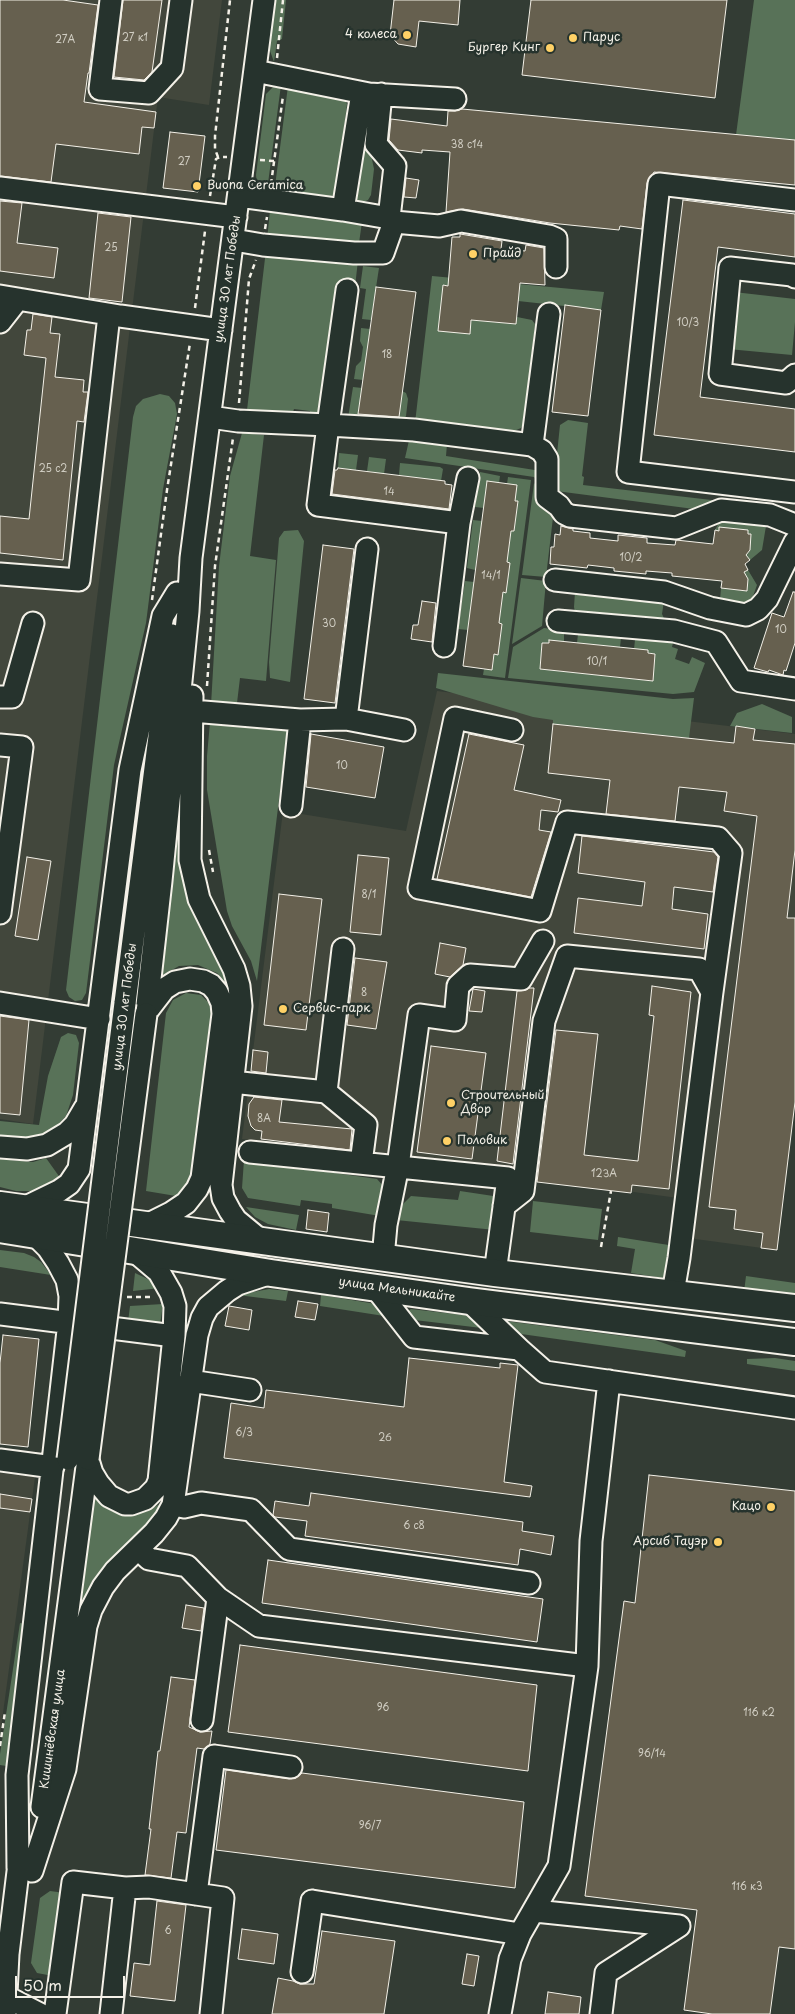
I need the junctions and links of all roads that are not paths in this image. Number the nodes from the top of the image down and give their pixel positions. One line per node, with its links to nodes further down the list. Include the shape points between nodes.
1 (112, 0): 2 (street, via 100,89 149,93 172,68)
2 (181, 0)
3 (264, 0): 4 (street, улица 30 лет Победы)
4 (255, 72): 5 (street); 8 (street, улица 30 лет Победы)
5 (371, 93): 6 (street); 10 (street); 12 (street, via 376,144 395,166)
6 (455, 99)
7 (0, 188): 11 (street)
8 (239, 196): 10 (street); 11 (street, улица 30 лет Победы)
9 (795, 200): 27 (street, via 659,184 628,472)
10 (343, 210): 12 (street)
11 (236, 217): 13 (street, улица 30 лет Победы)
12 (391, 220): 13 (street, via 383,253 354,253); 14 (street, via 439,226 461,221 549,236 556,239)
13 (234, 240): 21 (street, улица 30 лет Победы)
14 (556, 267)
15 (795, 277): 22 (street, via 730,268 720,374 786,384)
16 (347, 290): 24 (street)
17 (9, 297): 19 (street); 20 (street)
18 (549, 314): 25 (street)
19 (109, 315): 21 (street); 33 (street, via 78,580)
20 (0, 322)
21 (221, 330): 23 (street, улица 30 лет Победы)
22 (795, 375)
23 (210, 417): 24 (street); 32 (street, улица 30 лет Победы)
24 (328, 425): 25 (street, via 414,430); 28 (street, via 318,505)
25 (532, 445): 29 (street, via 547,459 548,497 570,516 676,528 721,510 770,515)
26 (468, 478): 28 (street)
27 (795, 492)
28 (459, 523): 39 (street)
29 (795, 525)
30 (795, 542): 34 (street, via 767,598 758,609 746,615 710,608 664,592)
31 (367, 549): 43 (street)
32 (190, 558): 35 (street, улица 30 лет Победы); 36 (street, улица 30 лет Победы)
33 (0, 574)
34 (555, 580)
35 (177, 593): 56 (street, via 163,616 130,770); 86 (street, улица 30 лет Победы, bridge)
36 (188, 611): 42 (street); 55 (street, улица 30 лет Победы)
37 (558, 621): 40 (street, via 674,631 716,642 740,681)
38 (33, 623): 41 (street, via 12,697)
39 (444, 646)
40 (795, 689)
41 (0, 697)
42 (192, 711): 44 (street); 57 (street, via 190,860 199,899 234,969 239,986 241,1006)
43 (346, 719): 44 (street); 45 (street)
44 (300, 720): 49 (street)
45 (404, 730)
46 (512, 730): 53 (street, via 455,718 419,888 540,912 567,822 718,838 731,853)
47 (0, 745): 48 (street, via 22,747)
48 (7, 806): 50 (street)
49 (291, 806)
50 (0, 913)
51 (543, 941): 63 (street, via 521,979 470,975 458,986 454,1020 419,1015)
52 (343, 949): 58 (street)
53 (712, 992): 64 (street, via 699,969 567,956 544,1021 523,1191); 73 (street)
54 (0, 1003): 56 (street)
55 (146, 1014): 66 (street, via 164,989 175,982 190,979 211,985 222,1003 223,1014 202,1178 186,1203); 86 (street, улица 30 лет Победы, bridge)
56 (99, 1019): 59 (street)
57 (232, 1082): 58 (street); 67 (street, via 221,1185 223,1198 236,1220)
58 (326, 1092): 62 (street, via 366,1125)
59 (89, 1096): 60 (street, via 75,1125 58,1140 38,1148); 65 (street, via 79,1169 74,1178 49,1197)
60 (0, 1147)
61 (250, 1152): 62 (street)
62 (361, 1162): 63 (street)
63 (398, 1166): 64 (street, via 508,1178); 69 (street)
64 (504, 1206): 71 (street)
65 (11, 1218): 66 (main road); 68 (main road, улица Мельникайте); 77 (street, via 48,1248 58,1262 70,1296)
66 (147, 1225): 67 (main road)
67 (259, 1239): 69 (main road)
68 (133, 1250): 70 (main road, улица Мельникайте); 78 (street, via 159,1272 168,1287 175,1306)
69 (383, 1258): 71 (main road)
70 (271, 1273): 72 (main road, улица Мельникайте); 81 (street, via 238,1284 208,1307 197,1335)
71 (495, 1273): 73 (main road)
72 (375, 1287): 74 (main road, улица Мельникайте); 80 (street, via 414,1336)
73 (673, 1293): 75 (main road)
74 (469, 1301): 79 (main road, улица Мельникайте); 80 (street)
75 (795, 1308)
76 (0, 1314): 77 (street)
77 (69, 1322): 78 (street); 86 (street)
78 (174, 1336): 86 (street, via 156,1488 139,1502 117,1501 109,1496 92,1473)
79 (795, 1342)
80 (519, 1349): 82 (street, via 545,1372)
81 (190, 1381): 83 (street); 87 (street)
82 (609, 1381): 84 (street); 91 (street, via 592,1541)
83 (250, 1390)
84 (795, 1408)
85 (0, 1460): 86 (street)
86 (70, 1461): 94 (street, Кишинёвская улица)
87 (173, 1505): 88 (street, via 166,1518); 89 (street, via 184,1507 200,1503 251,1510 289,1549)
88 (138, 1549): 90 (street, via 149,1559 187,1566); 94 (street, via 103,1587 86,1626 65,1769)
89 (529, 1583)
90 (218, 1598): 91 (street, via 260,1626); 92 (street)
91 (587, 1666): 97 (street, via 559,1866)
92 (202, 1720)
93 (291, 1767): 96 (street, via 214,1756)
94 (25, 1870): 100 (street, Кишинёвская улица, via 18,1955)
95 (125, 1888): 96 (street, via 149,1887); 102 (street, via 73,1882); 103 (street)
96 (196, 1894): 104 (street, via 223,1898)
97 (535, 1911): 98 (street); 106 (street, via 679,1926 606,1973)
98 (520, 1934): 99 (street, via 312,1902); 105 (street, via 510,1959)
99 (302, 1972)
100 (4, 2002): 101 (street)
101 (40, 2014)
102 (55, 2014)
103 (111, 2014)
104 (211, 2014)
105 (500, 2014)
106 (601, 2014)

